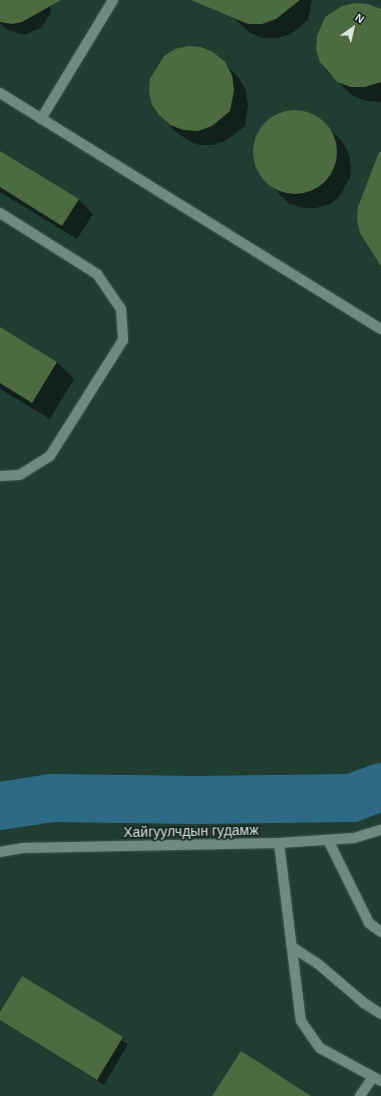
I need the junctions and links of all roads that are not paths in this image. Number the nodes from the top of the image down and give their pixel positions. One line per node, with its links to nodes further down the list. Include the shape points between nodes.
1 (113, 0): 3 (street)
2 (0, 93): 3 (street)
3 (41, 119): 5 (street)
4 (0, 213): 6 (street, via 98,274 121,309 123,340 50,456 19,475)
5 (381, 329)
6 (0, 476)
7 (381, 830): 8 (street, Хайгуулчдын гудамж, via 354,838)
8 (328, 840): 9 (street, Хайгуулчдын гудамж); 11 (street, via 369,923)
9 (279, 843): 10 (street, Хайгуулчдын гудамж, via 22,848); 12 (street)
10 (0, 852)
11 (381, 932)
12 (292, 947): 13 (street, via 317,963); 14 (street, via 300,1021 320,1048)
13 (381, 1014)
14 (377, 1079): 15 (street)
15 (360, 1096)

